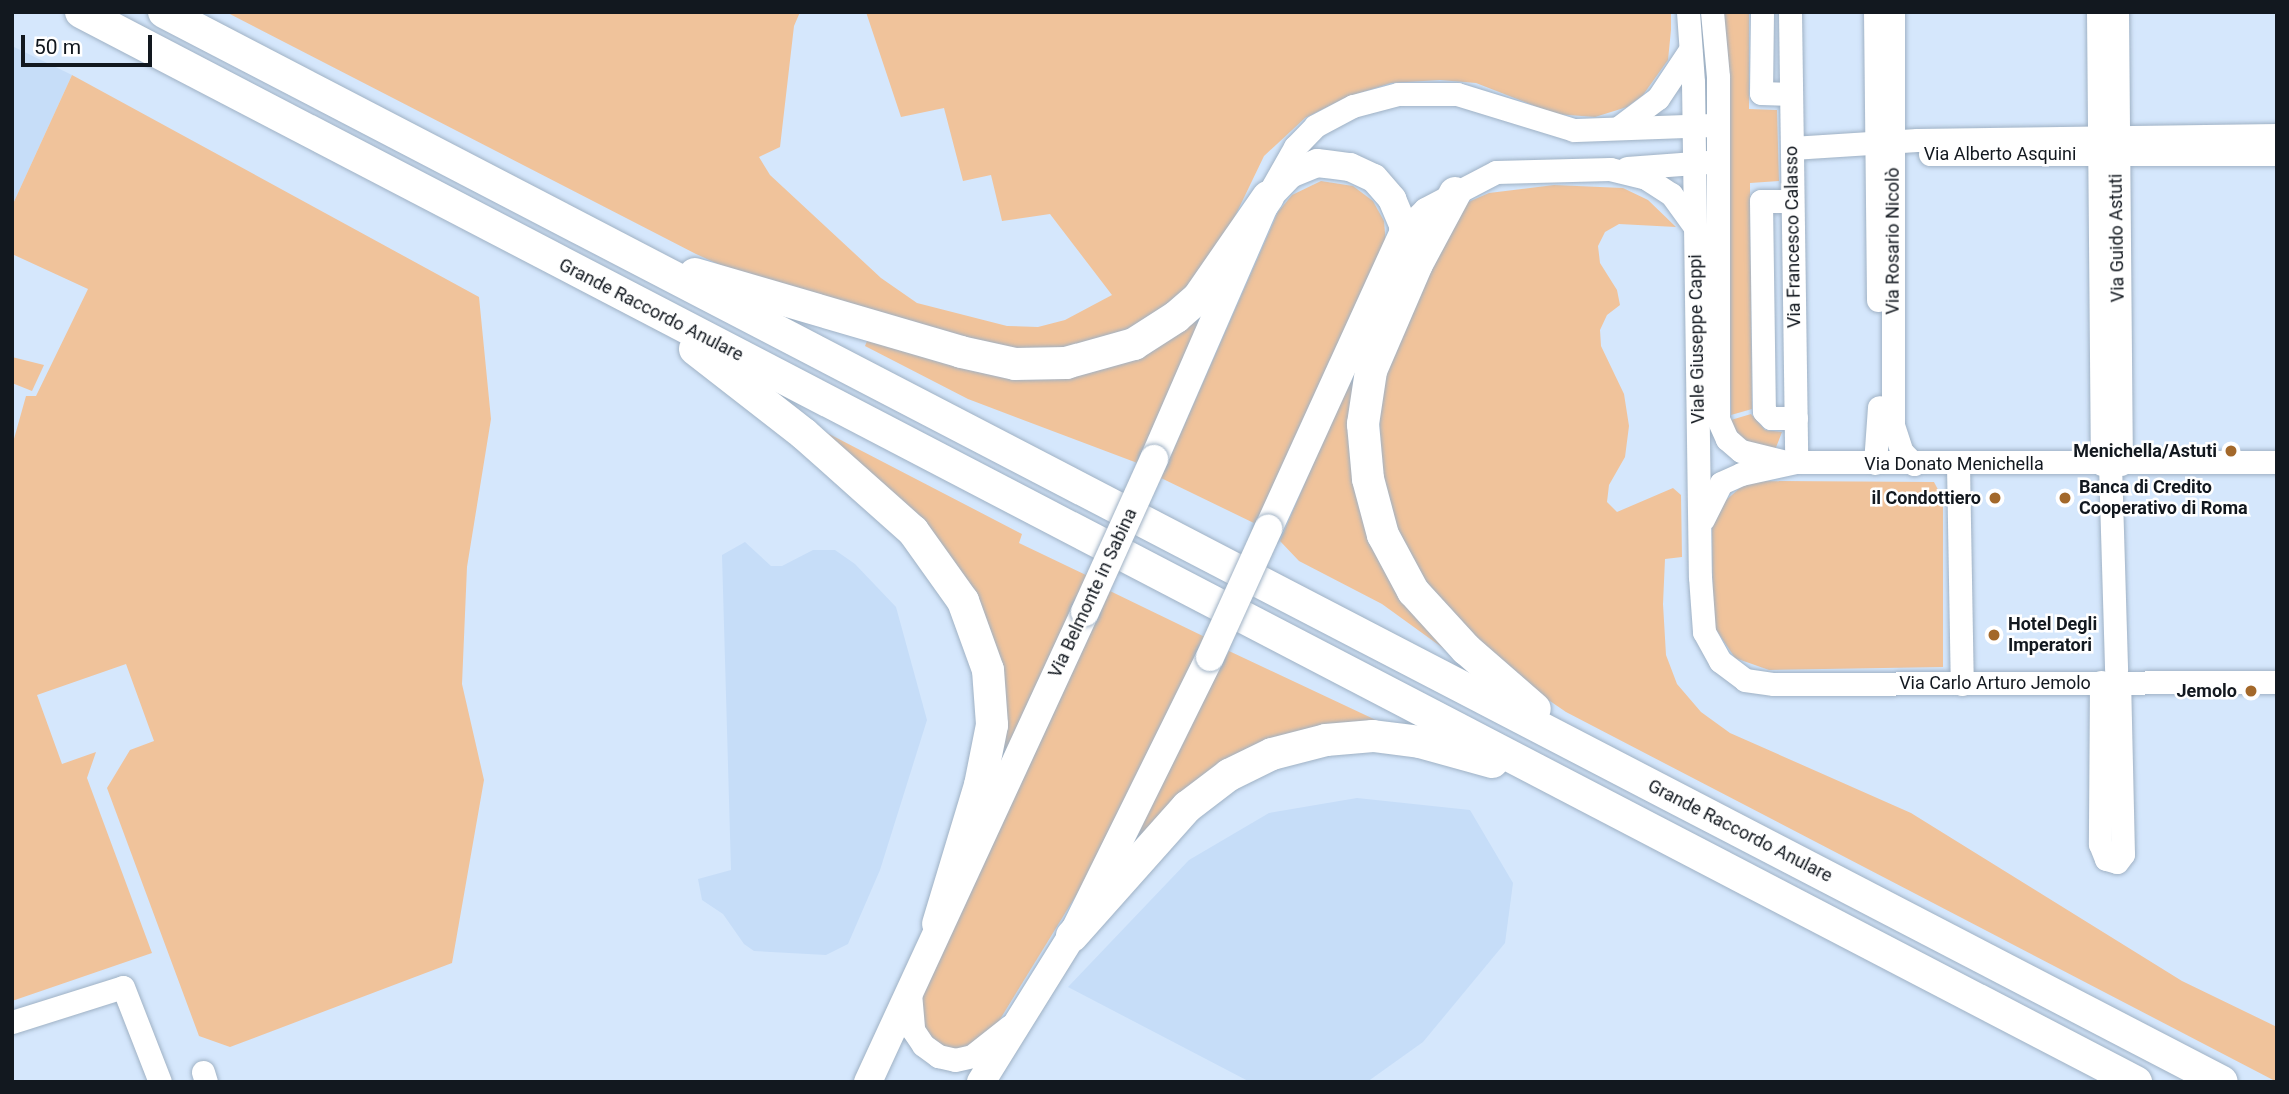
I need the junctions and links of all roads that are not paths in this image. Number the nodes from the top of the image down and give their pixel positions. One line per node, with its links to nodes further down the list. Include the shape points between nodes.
1 (81, 12): 30 (highway, Grande Raccordo Anulare)
2 (164, 12): 29 (highway, Grande Raccordo Anulare)
3 (1688, 12): 11 (street, Viale Giuseppe Cappi)
4 (1712, 12): 13 (street, Viale Giuseppe Cappi)
5 (1762, 12): 12 (street, via 1761,93)
6 (1790, 12): 12 (street, Via Francesco Calasso)
7 (1875, 12): 17 (street, Via Rosario Nicolò)
8 (1893, 12): 17 (street, Via Rosario Nicolò)
9 (2098, 12): 18 (street, Via Guido Astuti)
10 (2117, 12): 18 (street, Via Guido Astuti)
11 (1690, 50): 14 (street, Viale Giuseppe Cappi); 15 (street, via 1658,98)
12 (1791, 93): 19 (street, Via Francesco Calasso)
13 (1718, 125): 14 (street, Via Belmonte in Sabina); 21 (street, Viale Giuseppe Cappi)
14 (1694, 126): 15 (street, Via Belmonte in Sabina); 22 (street, Viale Giuseppe Cappi)
15 (1616, 129): 25 (street, Via Belmonte in Sabina, via 1574,130 1457,94 1398,94 1353,106 1315,126 1295,147)
16 (2277, 135): 18 (street, Via Alberto Asquini)
17 (1885, 144): 18 (street, Via Alberto Asquini, via 1917,140); 19 (street, Via Alberto Asquini); 35 (street, Via Rosario Nicolò, via 1880,426); 36 (street, Via Rosario Nicolò, via 1893,425 1902,453)
18 (2108, 145): 20 (street, Via Alberto Asquini); 37 (street, Via Guido Astuti)
19 (1792, 148): 26 (street, Via Francesco Calasso)
20 (2277, 154)
21 (1718, 162): 22 (street); 33 (street, Viale Giuseppe Cappi, via 1717,419 1727,439 1741,451)
22 (1694, 163): 23 (street); 27 (street, Viale Giuseppe Cappi)
23 (1610, 169): 24 (street, Via Belmonte in Sabina, via 1496,173); 27 (street, Via Belmonte in Sabina, via 1646,178 1671,194)
24 (1455, 193): 28 (street, Via Belmonte in Sabina, via 1418,213); 31 (highway)
25 (1268, 197): 28 (main road, Via Belmonte in Sabina, via 1290,174 1310,164 1350,167 1384,188); 29 (highway, via 1198,298 1176,317 1133,344 1066,363 1015,364 961,352 806,310 716,278); 46 (main road, Via Belmonte in Sabina, bridge, via 1085,612)
26 (1792, 201): 32 (street, Via Francesco Calasso); 32 (street, via 1761,201 1764,411 1771,418)
27 (1695, 227): 39 (street, Viale Giuseppe Cappi)
28 (1405, 229): 31 (highway, via 1406,258); 47 (main road, Via Belmonte in Sabina, bridge, via 1210,657)
29 (646, 263): 44 (highway, Grande Raccordo Anulare)
30 (637, 303): 45 (highway, Grande Raccordo Anulare); 46 (highway, via 804,434 913,531 963,601 988,670 992,725 980,785)
31 (1386, 331): 44 (highway, via 1367,385 1363,424 1370,491 1392,556 1421,601 1490,673)
32 (1796, 418): 33 (street, Via Francesco Calasso)
33 (1796, 462): 35 (street, Via Donato Menichella); 39 (street, Via Donato Menichella, via 1741,474 1721,484)
34 (2277, 462): 37 (street, Via Donato Menichella)
35 (1875, 463): 36 (street, Via Donato Menichella)
36 (1914, 464): 38 (street, Via Donato Menichella)
37 (2111, 464): 38 (street, Via Donato Menichella); 41 (street, Via Guido Astuti)
38 (1958, 465): 43 (street)
39 (1700, 524): 40 (street, Viale Giuseppe Cappi, via 1704,632)
40 (1720, 661): 43 (street, Via Carlo Arturo Jemolo, via 1745,680 1765,683)
41 (2112, 678): 41 (street, via 2100,844 2106,859 2117,862 2123,854); 42 (street, Via Carlo Arturo Jemolo); 43 (street, Via Carlo Arturo Jemolo)
42 (2277, 682)
43 (1962, 684)
44 (1619, 769): 55 (highway, Grande Raccordo Anulare)
45 (1563, 783): 47 (highway, via 1384,736 1326,740 1280,751 1235,771 1187,807); 54 (highway, Grande Raccordo Anulare)
46 (938, 924): 48 (main road, Via Belmonte in Sabina)
47 (1072, 936): 49 (main road, Via Belmonte in Sabina)
48 (910, 986): 49 (street, Via Belmonte in Sabina, via 913,1030 930,1052 948,1059 981,1051); 52 (main road, Via Belmonte in Sabina)
49 (1033, 1001): 53 (main road, Via Belmonte in Sabina)
50 (12, 1022): 51 (street, via 123,987)
51 (160, 1082)
52 (868, 1082)
53 (981, 1082)
54 (2136, 1082)
55 (2221, 1082)

